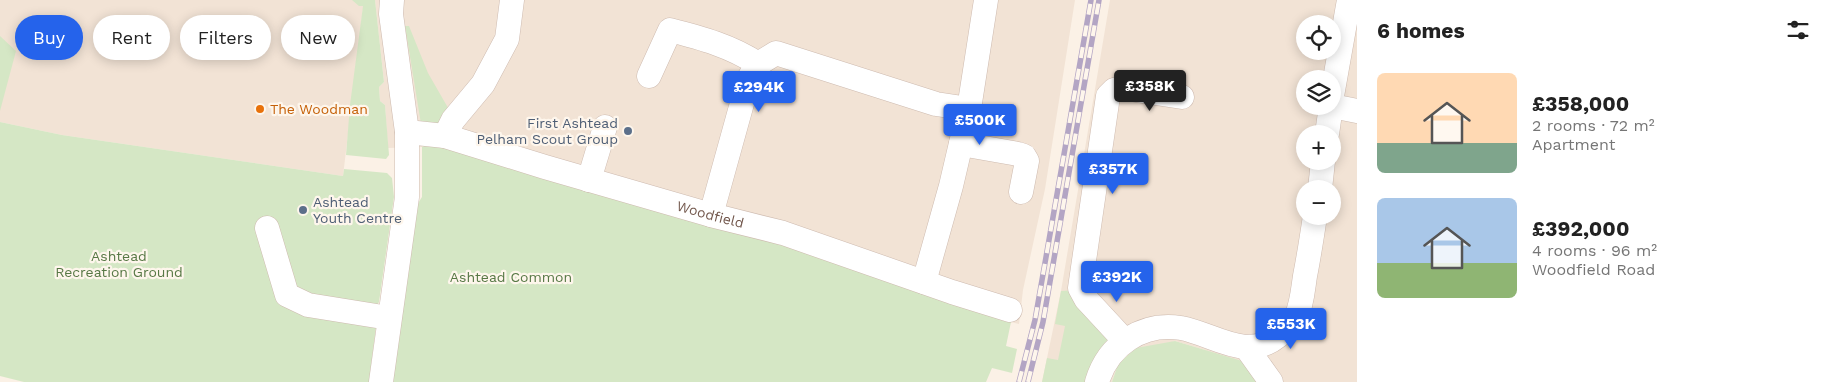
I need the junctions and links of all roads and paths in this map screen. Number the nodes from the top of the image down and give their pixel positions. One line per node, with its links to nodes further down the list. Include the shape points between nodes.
1 (392, 0): 13 (street, via 391,14)
2 (512, 0): 14 (street, via 507,39 483,84 453,120)
3 (986, 0): 10 (street)
4 (1349, 0): 6 (street)
5 (758, 64): 7 (street, via 717,43 670,30); 10 (street, via 776,53 936,104); 18 (street, via 749,78)
6 (1337, 70)
7 (649, 76)
8 (1182, 97): 24 (street, via 1124,88 1114,90 1108,96 1080,288 1086,299)
9 (1341, 108): 11 (street)
10 (969, 109): 15 (street)
11 (1357, 111)
12 (605, 127): 16 (street)
13 (407, 132): 14 (street, Woodfield); 23 (street, via 407,197)
14 (445, 136): 16 (street, Woodfield)
15 (961, 144): 17 (street, via 1024,156 1027,161); 21 (street)
16 (588, 180): 18 (street, Woodfield)
17 (1021, 192)
18 (711, 215): 21 (street, Woodfield, via 783,233)
19 (1314, 225): 25 (street, via 1296,316 1270,342)
20 (267, 228): 23 (street, via 287,295 308,305)
21 (924, 282): 22 (street, Woodfield)
22 (1010, 310)
23 (389, 318): 26 (street)
24 (1124, 340): 25 (street, via 1167,327 1182,328); 27 (street, via 1111,353)
25 (1246, 347): 28 (street)
26 (381, 382)
27 (1097, 382)
28 (1271, 382)

